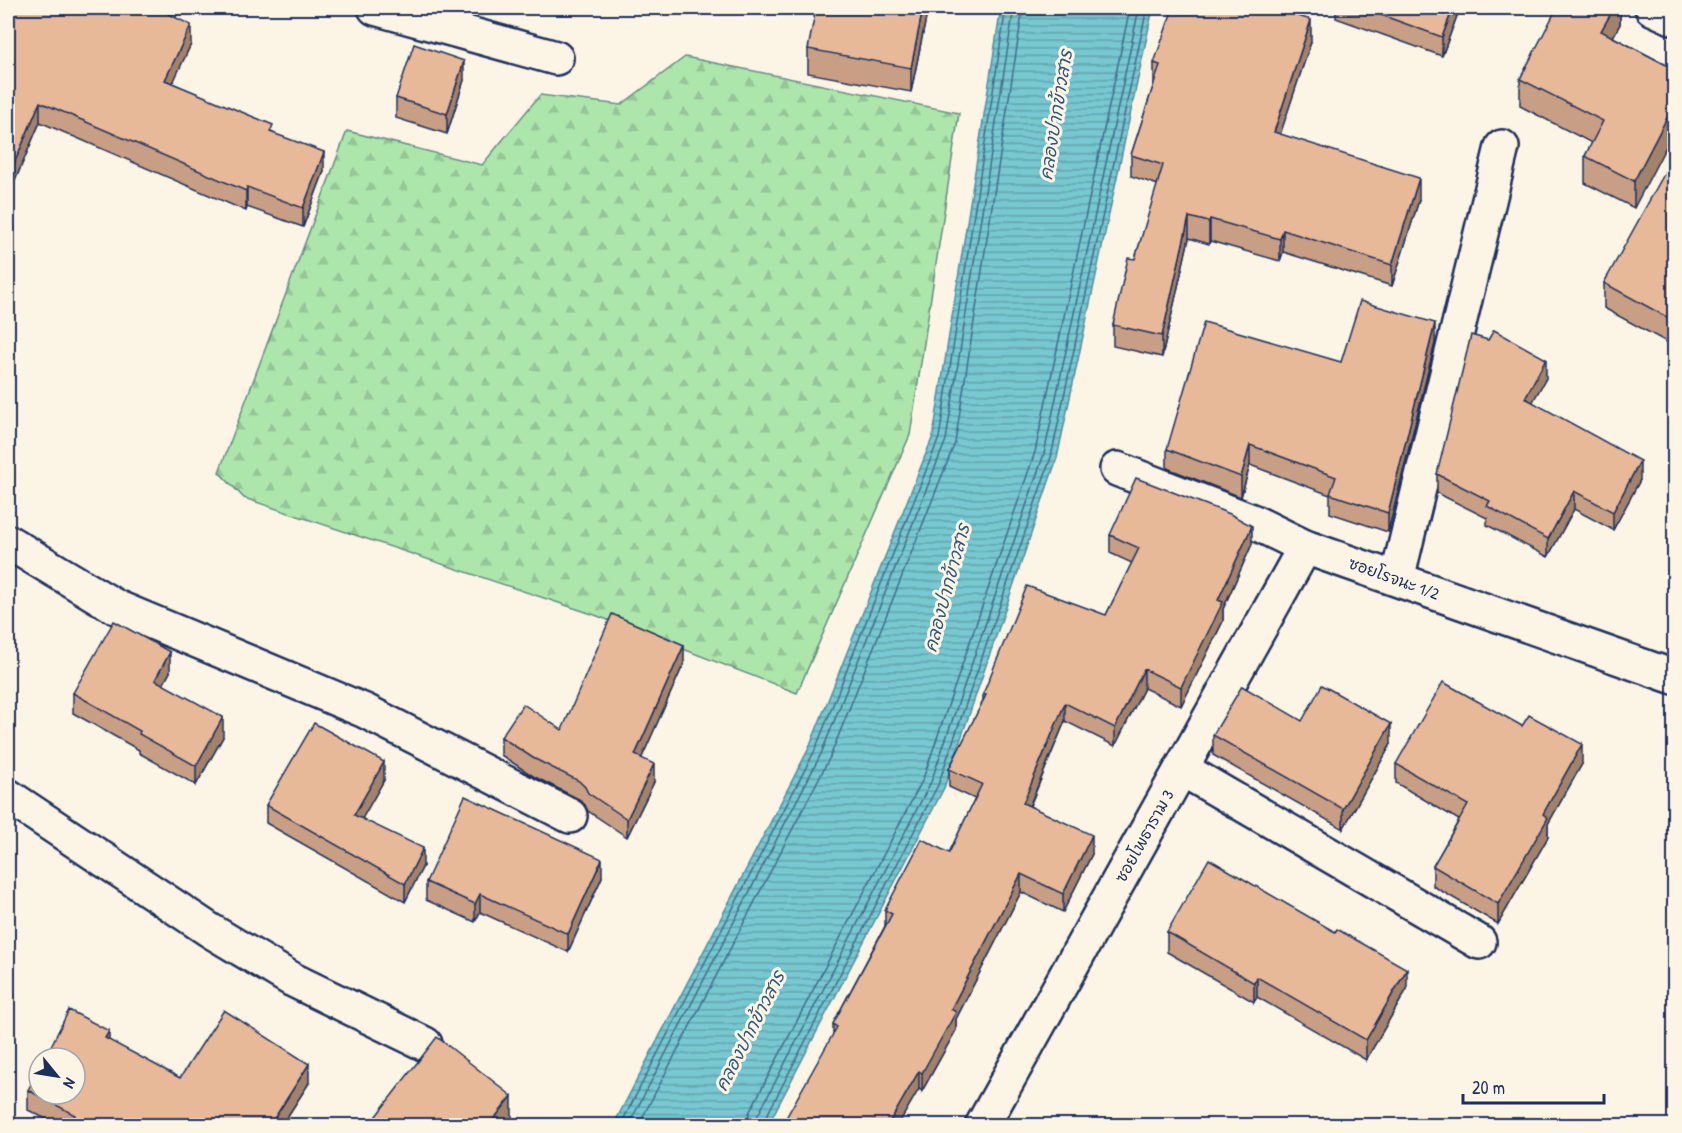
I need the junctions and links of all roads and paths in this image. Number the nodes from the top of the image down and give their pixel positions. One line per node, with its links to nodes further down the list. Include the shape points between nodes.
1 (375, 8): 4 (street)
2 (1652, 8): 3 (street)
3 (1674, 18)
4 (556, 58)
5 (1502, 147): 9 (street)
6 (1117, 470): 8 (street, ซอยโรจนะ 1/2, via 1254,522)
7 (8, 542): 13 (street, via 116,607 365,711)
8 (1305, 547): 9 (street, ซอยโรจนะ 1/2); 11 (street, ซอยโพธาราม 3)
9 (1397, 579): 10 (street, ซอยโรจนะ 1/2)
10 (1674, 677)
11 (1182, 769): 14 (street); 16 (street, ซอยโพธาราม 3)
12 (8, 796): 15 (street, via 211,931 293,980)
13 (570, 816)
14 (1479, 942)
15 (425, 1044)
16 (982, 1125)

